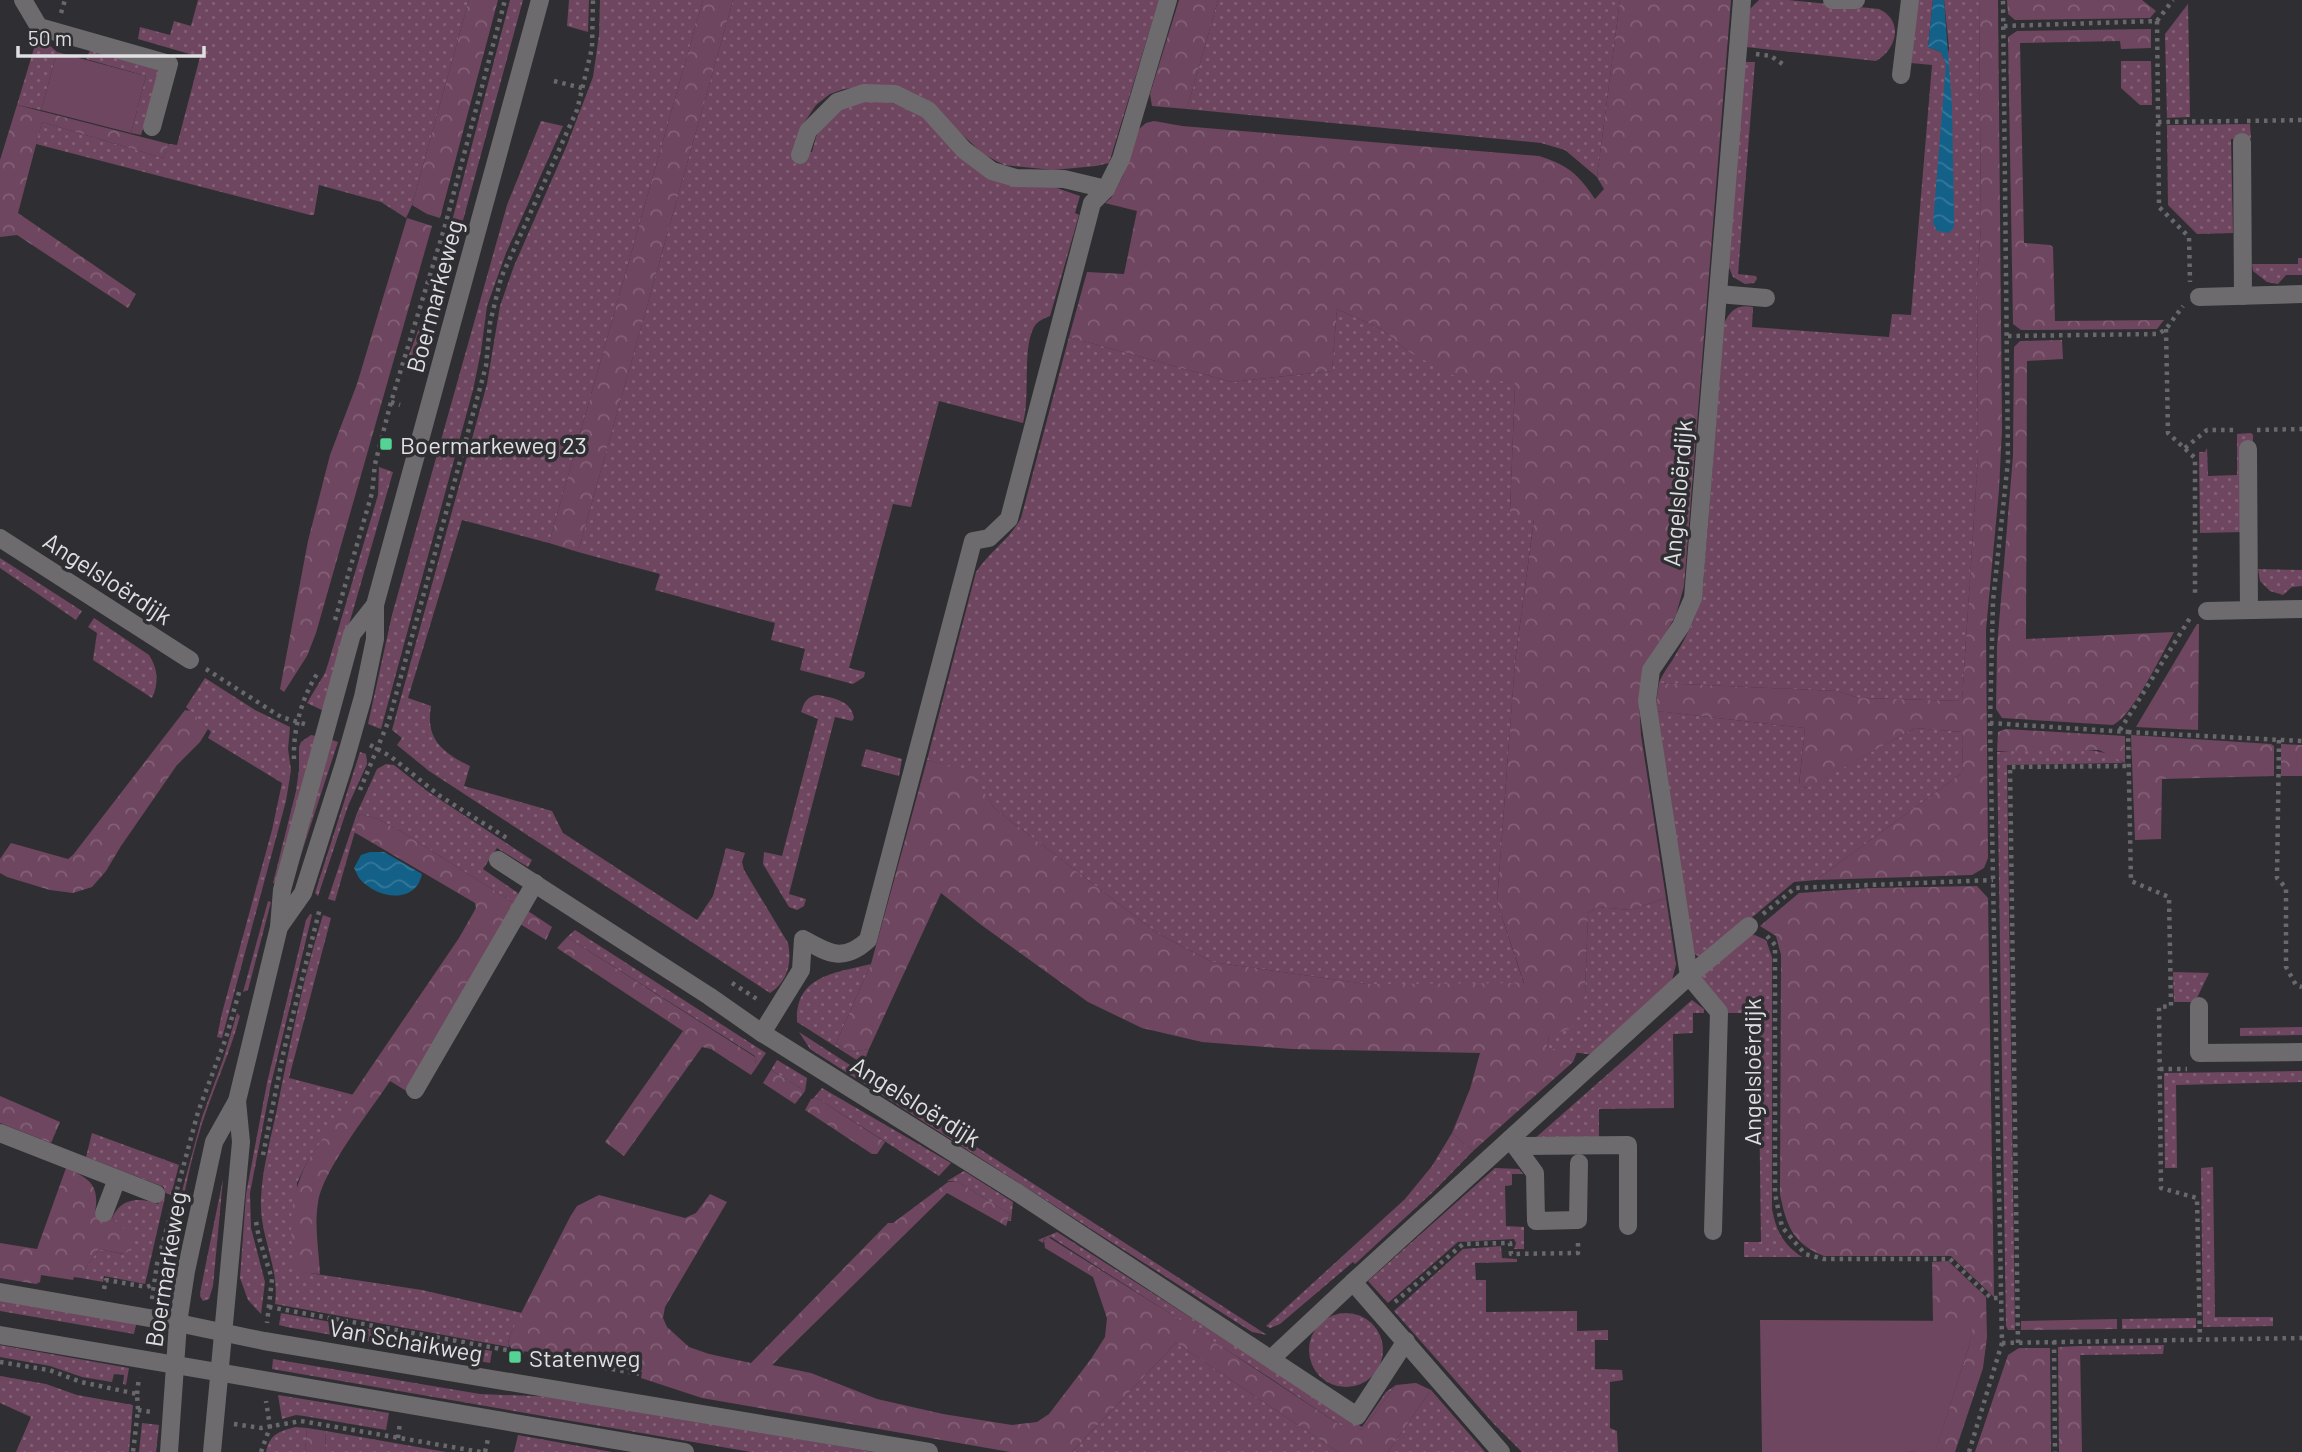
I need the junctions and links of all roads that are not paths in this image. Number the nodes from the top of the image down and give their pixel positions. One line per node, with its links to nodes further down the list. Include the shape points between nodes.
1 (23, 0): 9 (street, via 39,27 169,64)
2 (540, 0): 20 (street, Boermarkeweg)
3 (1168, 0): 12 (street, via 1121,159)
4 (1742, 0): 14 (street, Angelsloërdijk)
5 (1832, 0): 6 (street)
6 (1856, 0)
7 (1910, 0): 8 (street)
8 (1902, 75)
9 (152, 127)
10 (2242, 142): 16 (street)
11 (800, 155): 12 (street, via 808,131 837,102 864,93 895,94 928,110 964,150 992,171)
12 (1106, 189): 31 (street, via 1091,203 1009,519 989,538 973,541 867,940 856,951 832,955 803,939 801,970)
13 (2194, 291): 16 (street)
14 (1718, 294): 17 (street); 29 (street, Angelsloërdijk, via 1693,598 1681,626 1651,670 1647,701)
15 (2302, 294): 16 (street)
16 (2243, 296)
17 (1766, 298)
18 (2248, 449): 22 (street)
19 (0, 538): 24 (street, Angelsloërdijk)
20 (374, 605): 28 (street, Boermarkeweg, via 352,634 282,890); 28 (street, Boermarkeweg, via 375,639 348,751 303,893)
21 (2302, 609): 22 (street)
22 (2249, 610): 23 (street)
23 (2201, 611)
24 (190, 660)
25 (498, 860): 26 (street, Angelsloërdijk)
26 (535, 883): 31 (street, Angelsloërdijk); 33 (street)
27 (1749, 926): 29 (street)
28 (279, 927): 34 (street, Boermarkeweg)
29 (1689, 976): 36 (street); 42 (street, via 1719,1012)
30 (2199, 1006): 32 (street, via 2199,1053)
31 (762, 1033): 49 (street, Angelsloërdijk)
32 (2302, 1052)
33 (415, 1090)
34 (237, 1101): 45 (street, Boermarkeweg, via 214,1142); 46 (street, Boermarkeweg, via 241,1142)
35 (0, 1133): 38 (street)
36 (1513, 1143): 37 (street, via 1535,1173 1536,1221 1578,1220); 41 (street, via 1628,1144); 43 (street)
37 (1579, 1163)
38 (117, 1178): 39 (street); 40 (street)
39 (156, 1194)
40 (104, 1213)
41 (1628, 1226)
42 (1713, 1231)
43 (1353, 1282): 48 (street); 49 (street)
44 (0, 1292): 45 (street, Van Schaikweg)
45 (178, 1323): 46 (street, Van Schaikweg); 50 (street, Boermarkeweg)
46 (223, 1332): 51 (street, Boermarkeweg); 55 (street, Van Schaikweg)
47 (0, 1335): 50 (street)
48 (1406, 1341): 49 (street, Angelsloërdijk, via 1357,1416); 56 (street)
49 (1271, 1359)
50 (174, 1364): 51 (street); 52 (street, Boermarkeweg)
51 (219, 1373): 53 (street, Boermarkeweg); 54 (street)
52 (169, 1452)
53 (212, 1452)
54 (685, 1452)
55 (929, 1452)
56 (1501, 1452)

